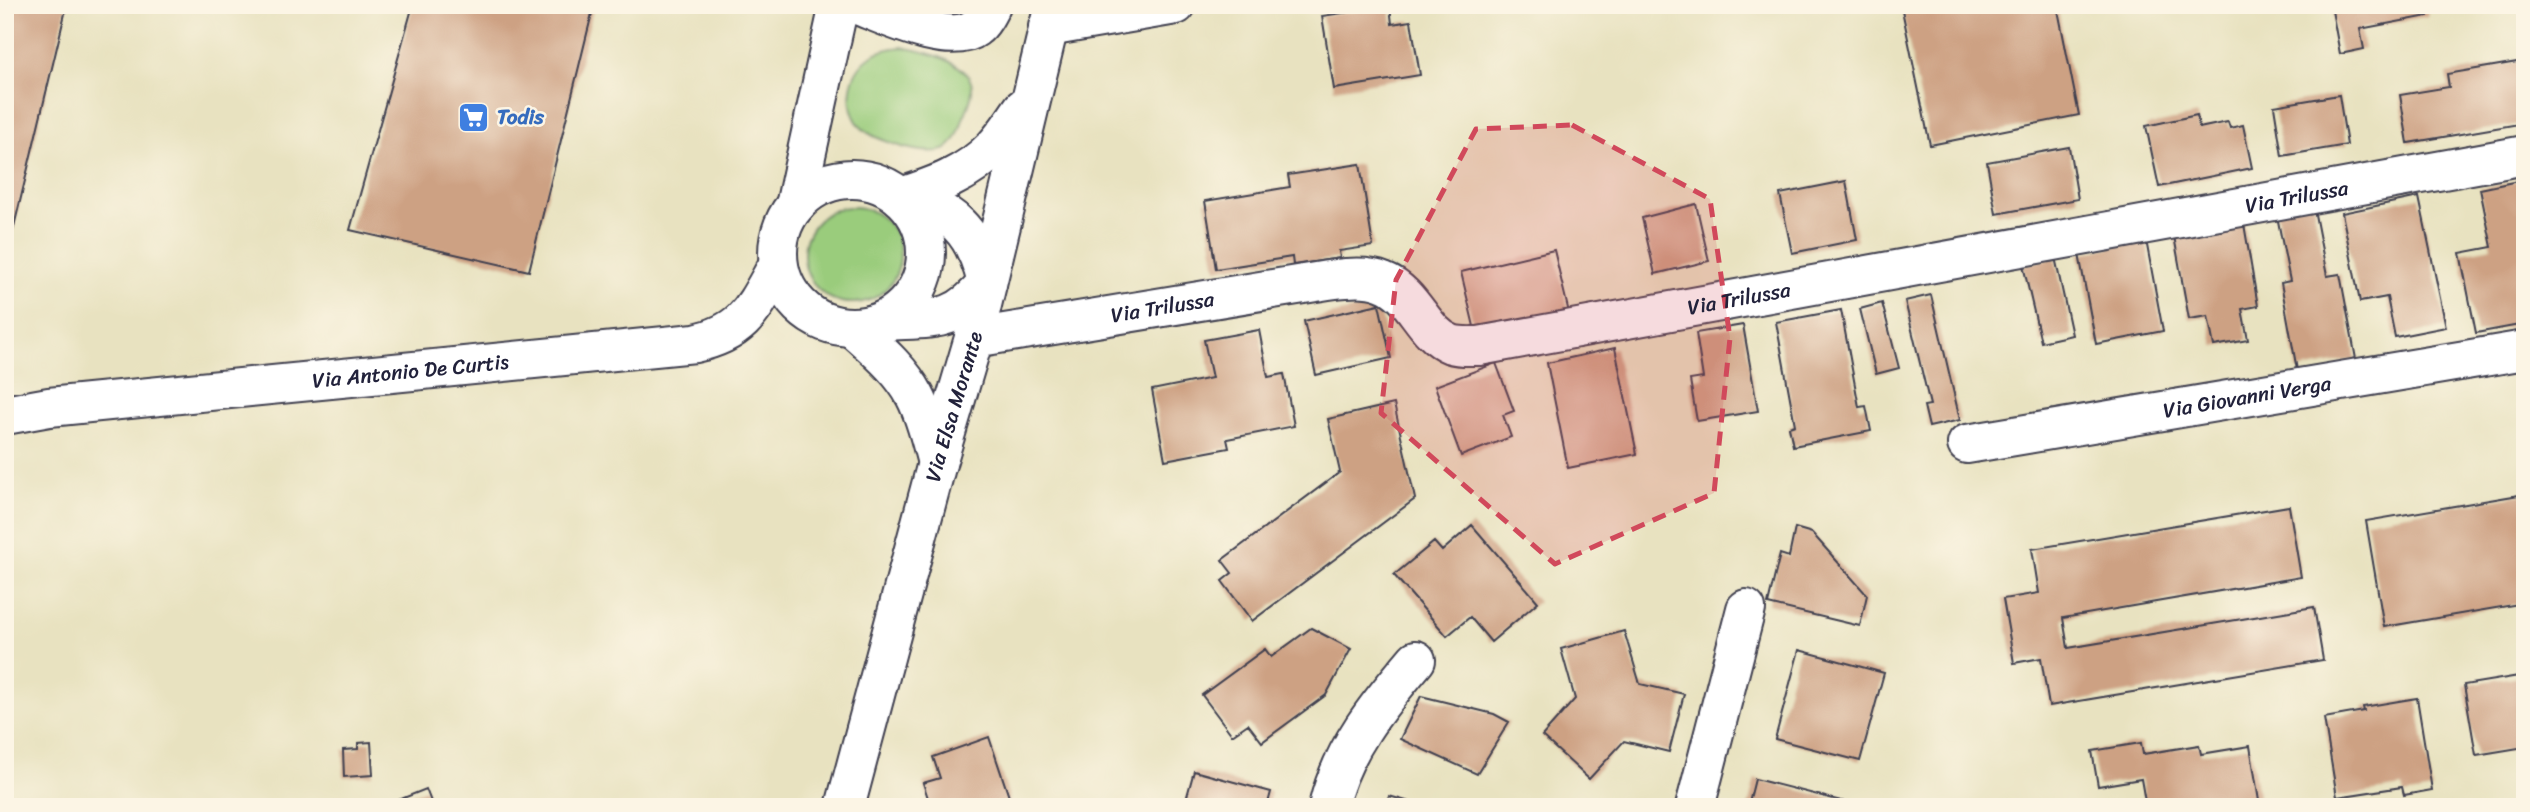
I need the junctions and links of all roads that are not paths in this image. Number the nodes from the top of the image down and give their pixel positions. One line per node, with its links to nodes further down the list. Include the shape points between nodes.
1 (839, 5): 7 (street)
2 (857, 5): 3 (street, via 953,34 975,29)
3 (991, 5)
4 (1175, 5): 5 (street)
5 (1051, 16): 6 (street, Via Elsa Morante)
6 (1030, 98): 9 (street, via 994,147 956,177); 12 (street, Via Elsa Morante)
7 (813, 113): 9 (street, via 837,155); 10 (street)
8 (2525, 155): 14 (street, Via Trilussa, via 1479,346 1451,344 1394,288 1382,281 1354,278)
9 (886, 189): 10 (street, via 851,178 810,191); 12 (street, via 933,206 956,221 974,244); 13 (street, via 916,215 925,238 927,263 905,306)
10 (794, 206): 11 (street, via 783,224)
11 (778, 265): 13 (street, via 784,285 812,317 832,326); 16 (street, Via Antonio De Curtis, via 740,323 724,334 695,343)
12 (986, 283): 13 (street, via 955,313); 14 (street, Via Elsa Morante)
13 (869, 325): 18 (street, via 914,394)
14 (974, 338): 18 (street, Via Elsa Morante)
15 (2525, 349): 17 (street, Via Giovanni Verga)
16 (5, 415)
17 (1966, 444)
18 (937, 463): 21 (street, Via Elsa Morante)
19 (1746, 608): 23 (street)
20 (1416, 660): 22 (street, via 1359,732 1346,754)
21 (845, 807)
22 (1328, 807)
23 (1695, 807)

